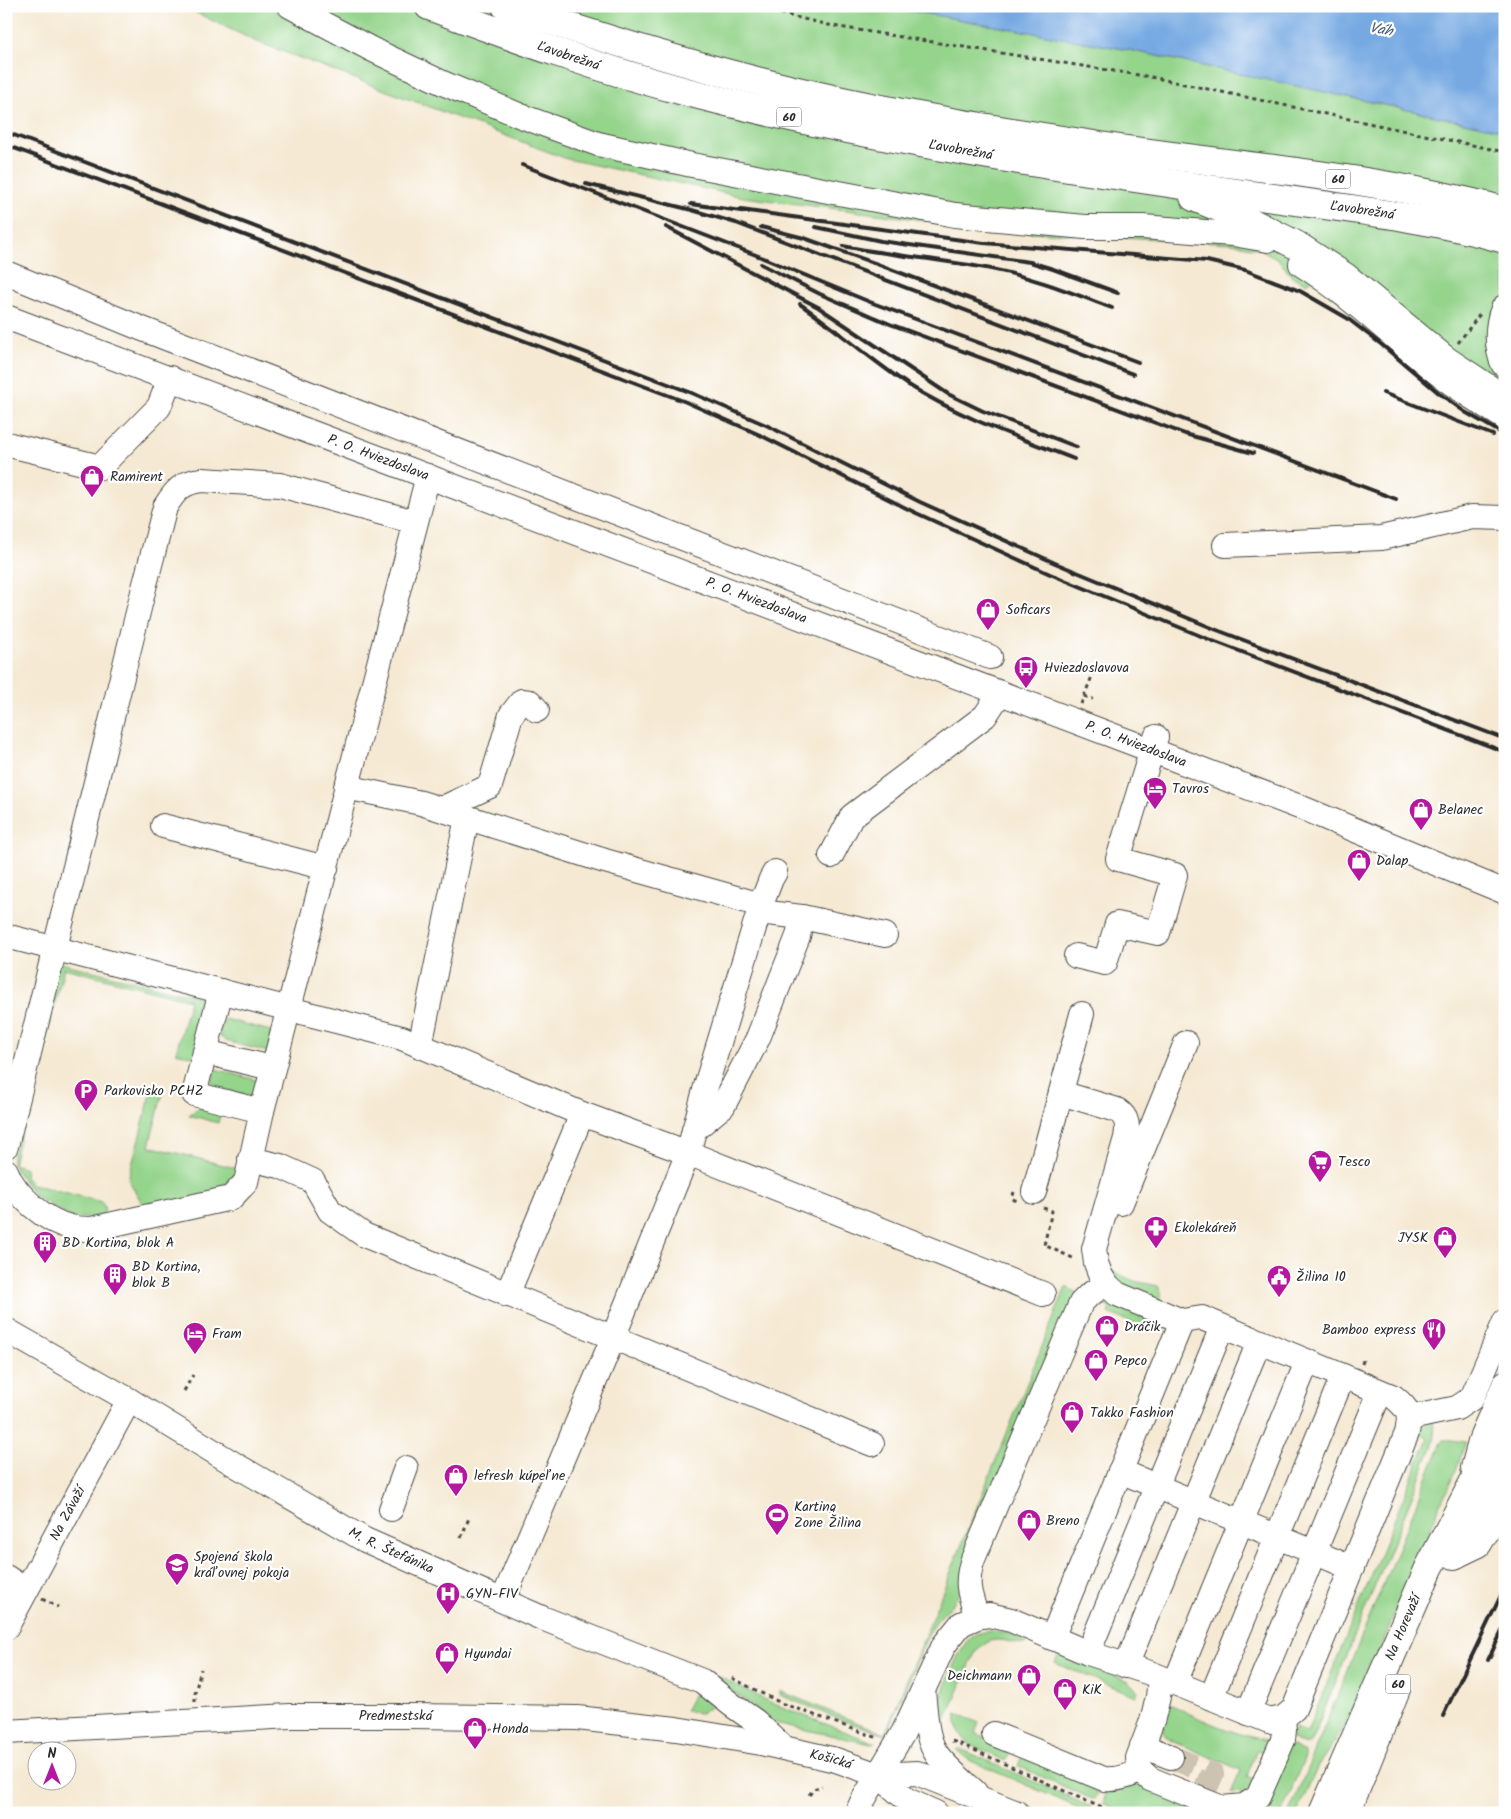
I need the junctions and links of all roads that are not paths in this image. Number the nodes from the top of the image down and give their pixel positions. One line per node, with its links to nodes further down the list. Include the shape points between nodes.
1 (290, 6): 17 (street, via 445,84 598,144 955,215 1085,227 1143,227 1266,240 1319,276 1436,372)
2 (429, 6): 4 (main road, Ľavobrežná / 60, via 613,70 754,109 965,152)
3 (506, 6): 5 (main road, Ľavobrežná / 60, via 690,64 837,100 1006,131 1354,181)
4 (1161, 182): 8 (main road, Ľavobrežná / 60, via 1405,217); 15 (main road, via 1296,245 1345,278 1444,360)
5 (1472, 202): 6 (main road); 7 (main road, 60)
6 (1505, 204)
7 (1505, 211)
8 (1505, 239)
9 (6, 274): 13 (street)
10 (1495, 309): 12 (main road, via 1502,316 1499,339)
11 (6, 317): 14 (street, P. O. Hviezdoslava)
12 (1505, 364)
13 (260, 374): 16 (street); 18 (street)
14 (170, 378): 16 (street, P. O. Hviezdoslava); 19 (street, via 159,407 100,467)
15 (1505, 400)
16 (246, 407): 20 (street, P. O. Hviezdoslava)
17 (1505, 418)
18 (412, 434): 20 (street); 25 (street)
19 (6, 444)
20 (401, 466): 21 (street, P. O. Hviezdoslava)
21 (428, 476): 23 (street); 26 (street, P. O. Hviezdoslava)
22 (1505, 518): 24 (street, via 1472,517 1381,538)
23 (415, 522): 29 (street); 41 (street, via 280,485 202,480 179,488 171,497 162,516)
24 (1225, 545)
25 (990, 656)
26 (1000, 693): 28 (street, P. O. Hviezdoslava, via 1075,721); 33 (street, via 985,716 852,816)
27 (537, 710): 30 (street, via 530,702 522,701 511,714 490,786)
28 (1154, 743): 36 (street, P. O. Hviezdoslava); 42 (street, via 1118,859 1175,875 1158,933 1117,924 1105,962)
29 (346, 787): 30 (street); 34 (street)
30 (441, 809): 31 (street)
31 (467, 818): 37 (street); 47 (street)
32 (163, 826): 34 (street)
33 (831, 856)
34 (326, 868): 44 (street)
35 (775, 872): 37 (street)
36 (1505, 892)
37 (760, 909): 38 (street); 53 (street)
38 (802, 917): 39 (street); 53 (street, via 798,936 758,1038 723,1106)
39 (885, 935)
40 (6, 936): 41 (street)
41 (54, 947): 43 (street); 54 (street)
42 (1076, 956)
43 (221, 991): 44 (street); 48 (street)
44 (289, 1008): 47 (street, via 402,1038); 51 (street)
45 (1082, 1014): 50 (street)
46 (1186, 1043): 59 (street, via 1116,1215)
47 (420, 1046): 52 (street)
48 (205, 1052): 49 (street); 51 (street, via 194,1094)
49 (258, 1065)
50 (1061, 1093): 58 (street); 59 (street, via 1117,1110 1127,1124 1126,1138 1094,1249)
51 (262, 1111): 56 (street)
52 (582, 1114): 55 (street); 61 (street)
53 (694, 1130): 55 (street)
54 (6, 1146)
55 (688, 1153): 60 (street); 66 (street)
56 (250, 1159): 57 (street, via 246,1182 231,1198 90,1229 71,1228 41,1213 17,1190); 61 (street, via 280,1166 313,1181 330,1211 364,1235)
57 (6, 1172)
58 (1034, 1192)
59 (1103, 1280): 62 (street, via 1117,1294); 92 (street, via 1081,1303 973,1559 968,1583)
60 (1043, 1294)
61 (507, 1295): 66 (street)
62 (1182, 1321): 64 (street, via 1202,1318); 78 (street)
63 (1505, 1321): 73 (street, via 1472,1398 1457,1408)
64 (1222, 1327): 67 (street); 79 (street)
65 (6, 1330): 72 (street, M. R. Štefánika)
66 (613, 1338): 75 (street); 91 (street)
67 (1259, 1342): 68 (street); 81 (street)
68 (1307, 1362): 69 (street); 84 (street)
69 (1343, 1376): 71 (street); 85 (street)
70 (1505, 1384): 80 (street, Na Horevaží, via 1482,1435)
71 (1380, 1392): 73 (street, via 1394,1397 1406,1407); 86 (street)
72 (129, 1400): 90 (street, Na Závaží); 91 (street, M. R. Štefánika, via 351,1532)
73 (1410, 1418): 88 (street, via 1408,1432)
74 (1505, 1422): 80 (main road, Na Horevaží / 60)
75 (872, 1444)
76 (406, 1468): 83 (street)
77 (1505, 1468): 87 (main road, Na Horevaží / 60)
78 (1120, 1471): 79 (street); 94 (street)
79 (1157, 1487): 81 (street); 95 (street)
80 (1464, 1500): 113 (main road, Na Horevaží / 60, via 1428,1568)
81 (1193, 1502): 84 (street); 96 (street)
82 (1505, 1502): 87 (street, via 1480,1545)
83 (391, 1509)
84 (1241, 1522): 85 (street); 97 (street)
85 (1278, 1537): 86 (street); 99 (street)
86 (1314, 1553): 88 (street); 100 (street)
87 (1454, 1558): 114 (main road, Na Horevaží / 60, via 1412,1647)
88 (1352, 1568): 101 (street, via 1294,1708)
89 (6, 1578): 90 (street)
90 (32, 1593): 93 (street, Na Závaží)
91 (503, 1600): 105 (street, M. R. Štefánika, via 702,1681 756,1721)
92 (977, 1616): 94 (street, via 1011,1620); 98 (street, via 961,1624 944,1644)
93 (6, 1628)
94 (1052, 1638): 95 (street)
95 (1088, 1653): 96 (street)
96 (1126, 1666): 97 (street)
97 (1168, 1680): 99 (street); 104 (street, via 1158,1697)
98 (923, 1692): 108 (street); 109 (street, via 930,1741 938,1756)
99 (1211, 1698): 100 (street)
100 (1248, 1713): 101 (street, via 1269,1721)
101 (1283, 1718): 107 (street, via 1283,1740 1258,1797 1244,1806 1222,1808 1203,1795 1150,1779)
102 (6, 1732): 105 (street, Predmestská, via 290,1716 577,1718)
103 (994, 1734): 107 (street, via 1104,1779 1115,1780)
104 (1142, 1746): 106 (street); 107 (street, via 1138,1758)
105 (783, 1747): 108 (street, Košická, via 836,1760)
106 (1171, 1757)
107 (1140, 1770)
108 (878, 1775): 109 (street, Košická, via 917,1773); 110 (street); 111 (street, Košická, via 907,1800)
109 (982, 1798): 112 (street, Košická)
110 (857, 1813)
111 (936, 1813)
112 (1016, 1813)
113 (1322, 1813)
114 (1346, 1813)

